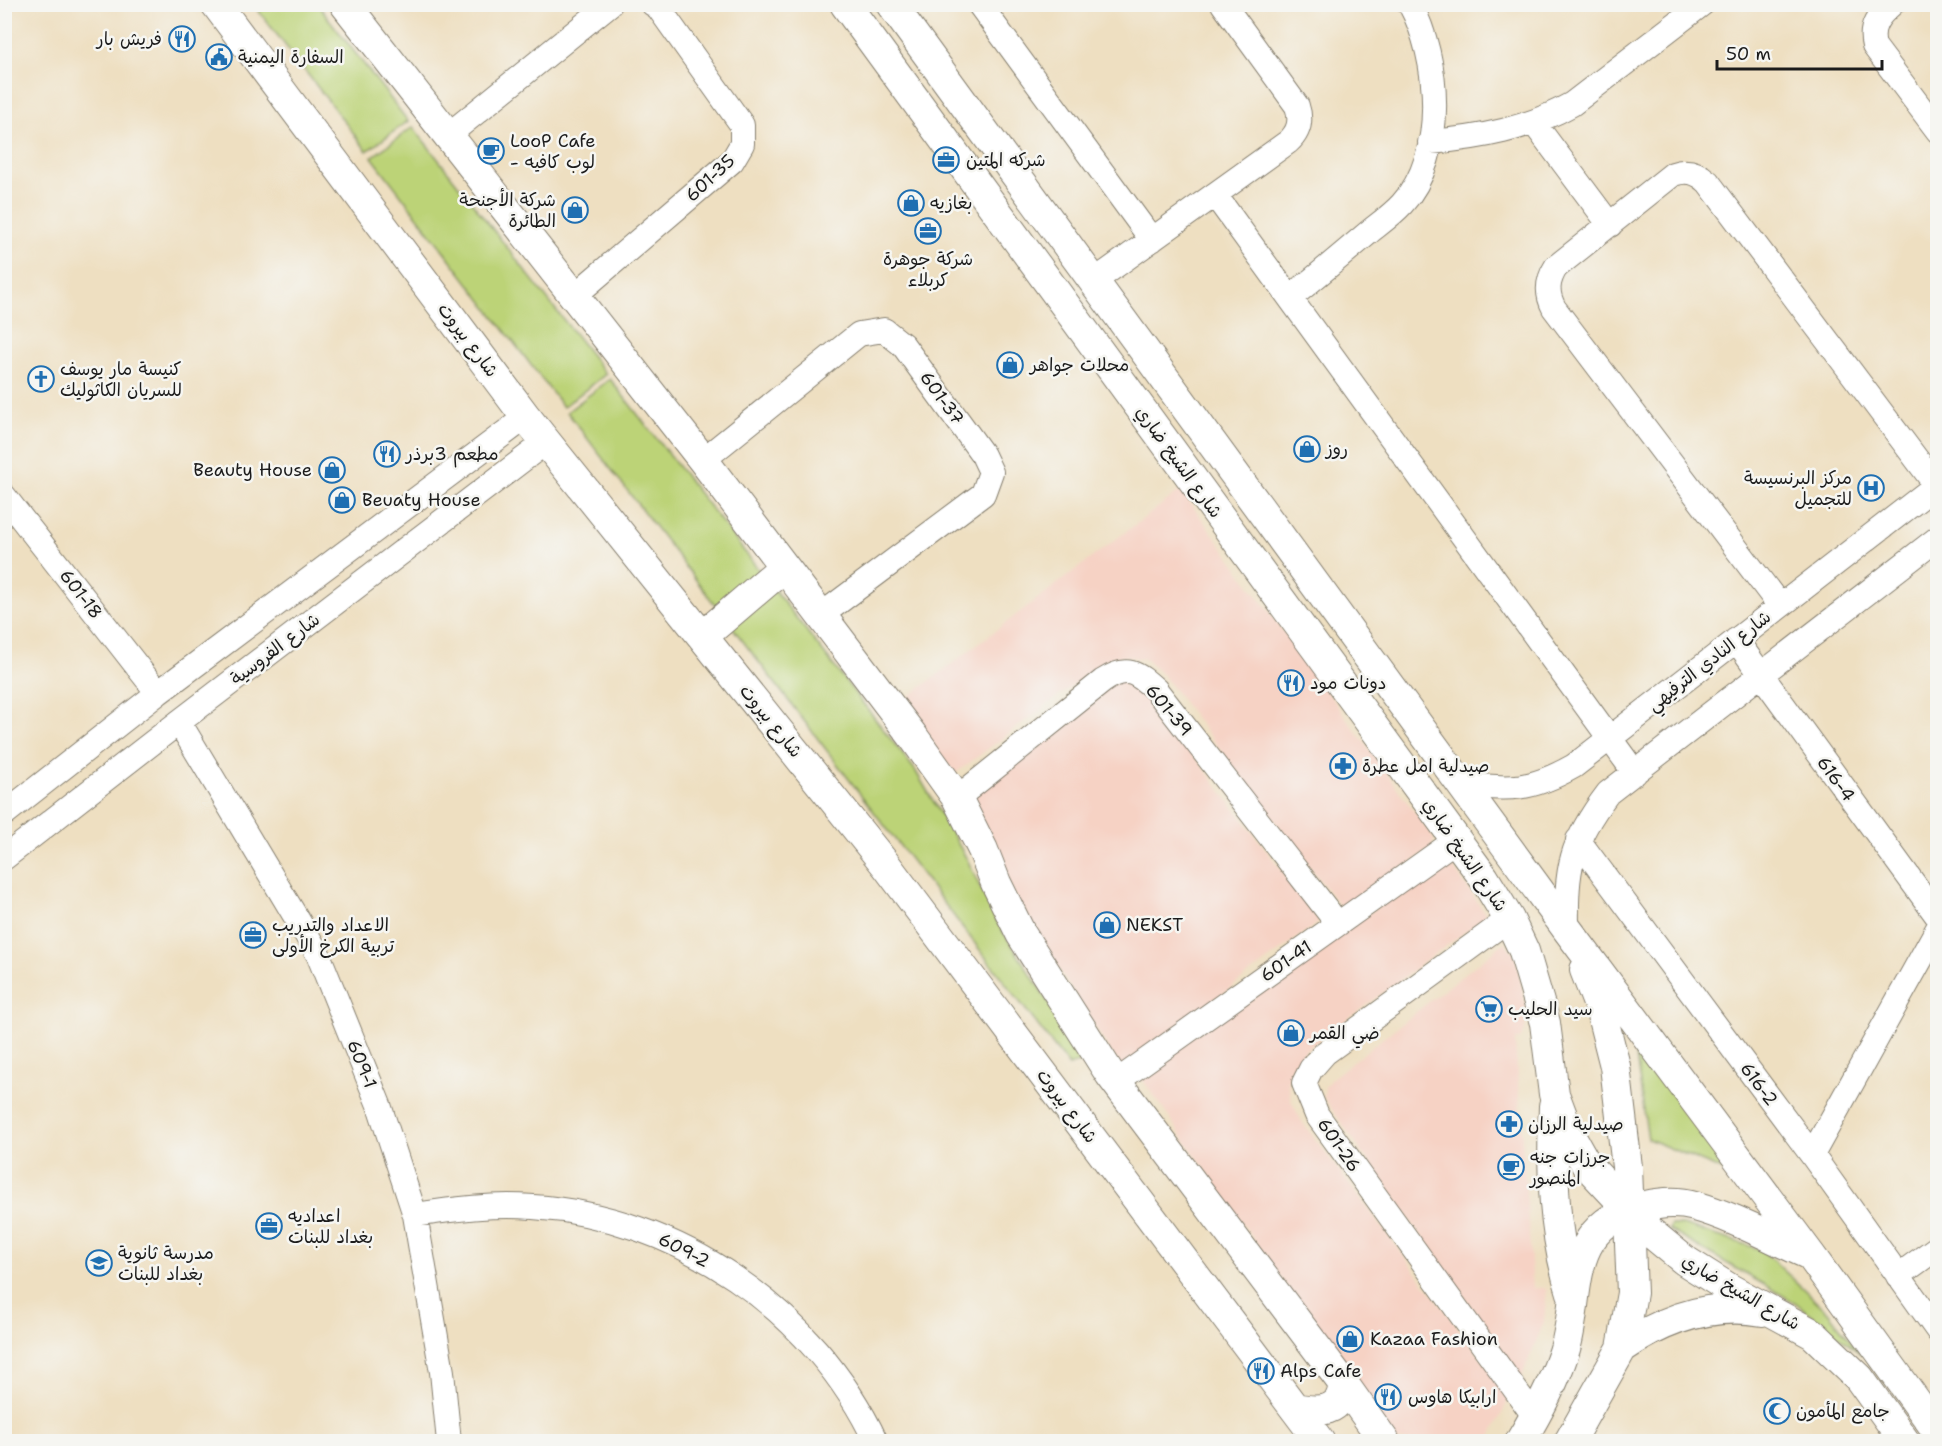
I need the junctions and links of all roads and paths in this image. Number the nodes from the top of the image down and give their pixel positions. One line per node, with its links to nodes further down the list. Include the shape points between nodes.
1 (216, 4): 24 (main road, شارع بيروت)
2 (345, 4): 16 (main road)
3 (610, 4): 16 (street)
4 (653, 4): 22 (street, 601-35, via 742,126 742,144 732,161)
5 (845, 4): 45 (main road, شارع الشيخ ضاري)
6 (891, 4): 13 (main road, شارع الشيخ ضاري)
7 (910, 4): 13 (main road)
8 (979, 4): 20 (street)
9 (1223, 4): 18 (street, via 1297,106 1300,122 1288,142)
10 (1410, 4): 17 (street, via 1430,62 1434,98)
11 (1702, 4): 14 (street, via 1572,104)
12 (1892, 4): 15 (street, via 1874,24 1874,46)
13 (916, 39): 21 (main road, شارع الشيخ ضاري)
14 (1534, 123): 17 (street, via 1484,136); 19 (street)
15 (1938, 131)
16 (447, 136): 22 (main road)
17 (1430, 142): 23 (street, via 1420,176 1402,205)
18 (1215, 195): 20 (street); 23 (street)
19 (1610, 225): 27 (street, via 1673,174 1688,171 1702,177); 32 (street, via 1557,267 1548,283 1550,300)
20 (1152, 240): 21 (street)
21 (1094, 282): 42 (main road, شارع الشيخ ضاري)
22 (574, 296): 26 (main road)
23 (1290, 298): 40 (street)
24 (526, 417): 25 (main road, شارع بيروت); 31 (street, شارع الفروسية)
25 (546, 442): 34 (street, شارع الفروسية); 35 (main road, شارع بيروت)
26 (703, 460): 30 (main road); 33 (street, 601-37, via 859,334 884,330 903,345 983,455 991,472 983,494)
27 (1937, 484): 32 (street, شارع النادي الترفيهي)
28 (4, 496): 38 (street, 601-18)
29 (1938, 538): 37 (street)
30 (784, 567): 33 (main road); 35 (main road)
31 (289, 596): 34 (street); 38 (street, شارع الفروسية)
32 (1780, 606): 36 (street, شارع النادي الترفيهي)
33 (820, 615): 43 (main road)
34 (308, 623): 39 (street, شارع الفروسية)
35 (703, 636): 66 (main road, شارع بيروت, via 886,865)
36 (1736, 640): 37 (street, 616-4); 40 (street, شارع النادي الترفيهي)
37 (1761, 675): 41 (street); 48 (street, 616-4)
38 (158, 693): 44 (street, شارع الفروسية)
39 (179, 722): 47 (street, شارع الفروسية); 57 (street, 609-1, via 318,954 379,1105)
40 (1610, 738): 41 (street); 42 (street, شارع النادي الترفيهي, via 1548,780 1520,788)
41 (1635, 772): 46 (street, via 1608,793)
42 (1461, 784): 52 (main road, شارع الشيخ ضاري)
43 (957, 798): 50 (street, 601-39, via 1103,681 1128,671 1155,690); 53 (main road, via 1022,934)
44 (4, 814)
45 (1456, 840): 49 (main road, شارع الشيخ ضاري); 50 (street, 601-41)
46 (1578, 840): 52 (street, via 1566,887); 55 (street, 616-2)
47 (4, 858)
48 (1938, 917)
49 (1509, 919): 54 (main road, شارع الشيخ ضاري, via 1524,951 1545,1023); 67 (street, 601-26, via 1325,1053 1304,1083 1317,1115)
50 (1338, 924): 53 (street, 601-41)
51 (1938, 928): 55 (street)
52 (1567, 929): 56 (main road, via 1601,1011 1615,1066); 59 (main road, شارع الشيخ ضاري)
53 (1116, 1082): 65 (main road)
54 (1554, 1094): 56 (main road, شارع الشيخ ضاري, via 1582,1158); 61 (main road, via 1554,1205)
55 (1812, 1155): 60 (street, 616-2)
56 (1629, 1210): 59 (main road, via 1664,1202 1694,1205); 61 (main road, via 1601,1228 1589,1244); 62 (main road, شارع الشيخ ضاري, via 1684,1260); 64 (main road, via 1632,1293)
57 (415, 1215): 69 (street, 609-1, via 442,1372); 70 (street, 609-2, via 474,1207 533,1207 591,1215 648,1232 702,1257 752,1289 797,1328 836,1373)
58 (1938, 1247): 60 (street)
59 (1810, 1256): 68 (main road, شارع الشيخ ضاري)
60 (1898, 1276): 63 (street, 616-2)
61 (1573, 1296): 67 (main road, via 1565,1351)
62 (1777, 1313): 64 (main road, via 1727,1308 1702,1311 1658,1325); 74 (main road, شارع الشيخ ضاري, via 1813,1334 1839,1357)
63 (1938, 1331)
64 (1622, 1348): 73 (main road)
65 (1343, 1383): 66 (main road, via 1341,1396 1327,1410); 72 (main road)
66 (1295, 1408): 71 (main road, شارع بيروت)
67 (1527, 1429)
68 (1938, 1432)
69 (448, 1442)
70 (876, 1442)
71 (1320, 1442)
72 (1385, 1442)
73 (1569, 1442)
74 (1905, 1442)

